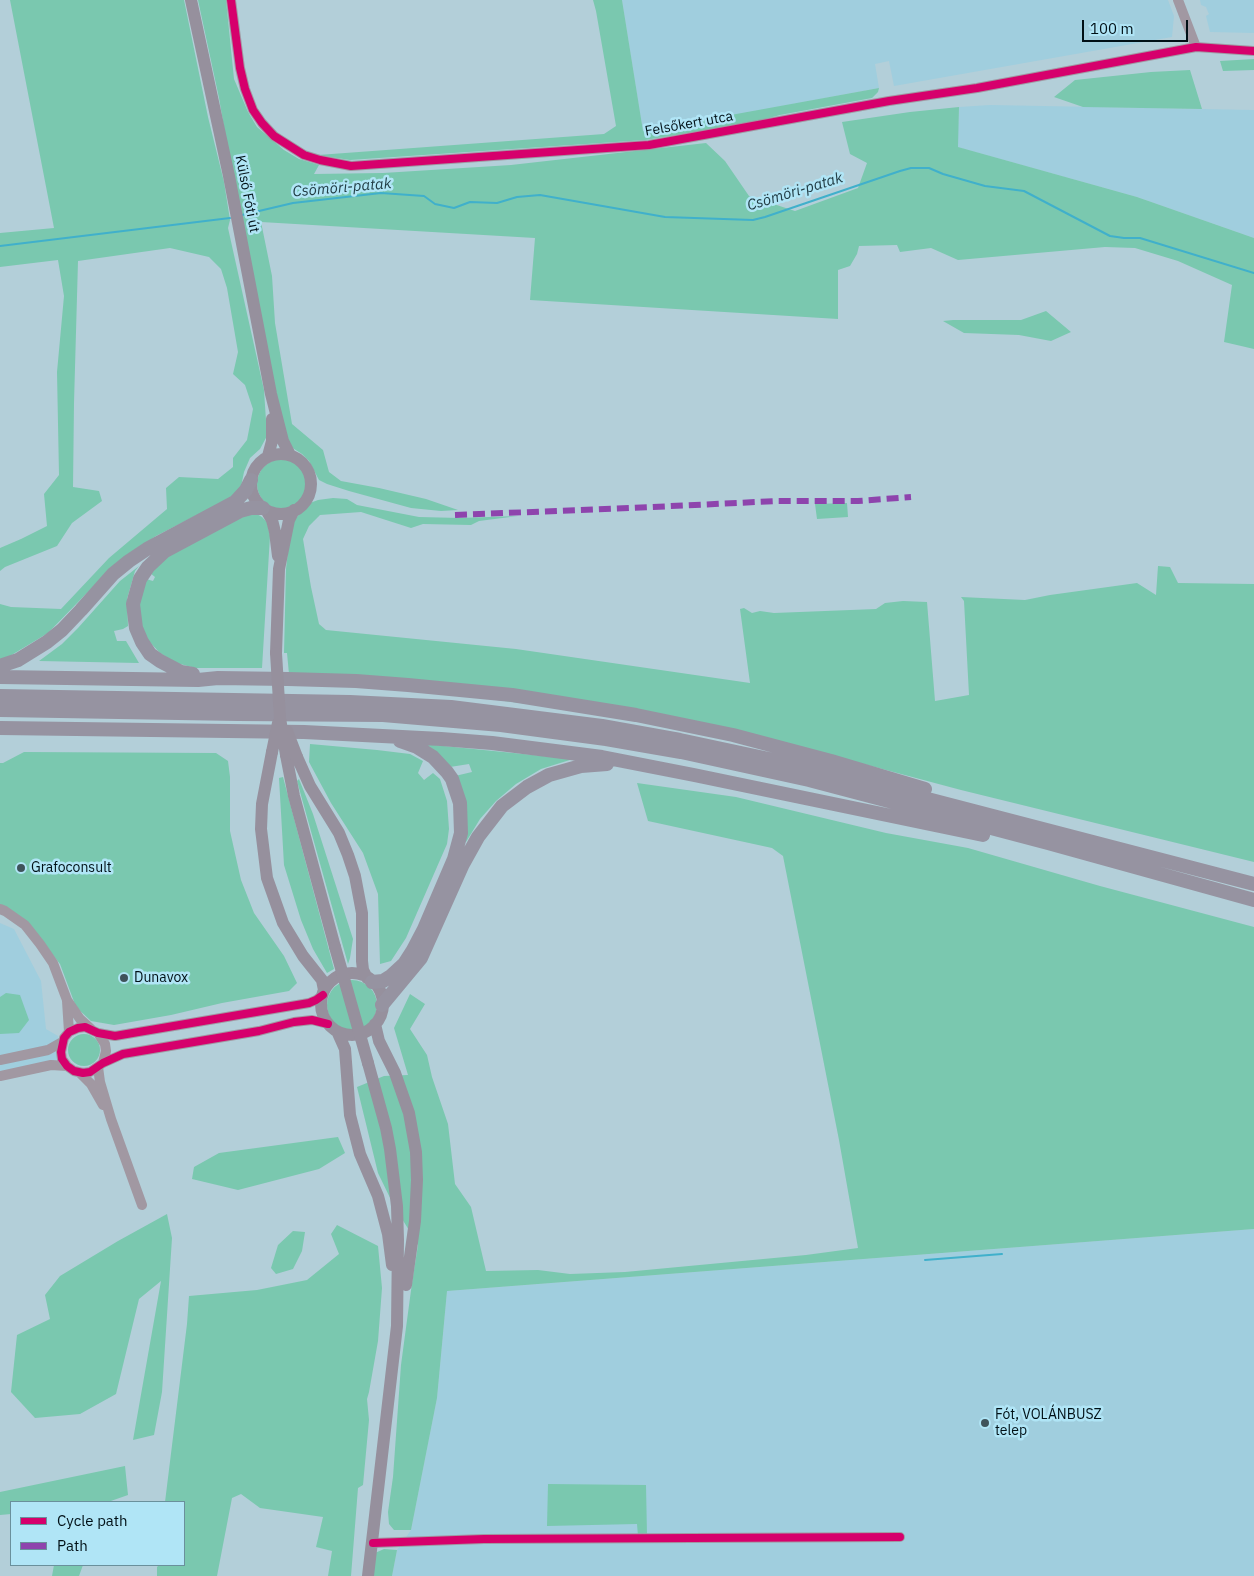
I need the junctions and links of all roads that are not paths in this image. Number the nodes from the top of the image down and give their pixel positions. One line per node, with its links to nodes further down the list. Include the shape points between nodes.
1 (192, 0): 6 (main road, Külső Fóti út)
2 (231, 0): 4 (street, Felsőkert utca, via 245,89 262,123 274,136 304,155 351,166 649,145)
3 (1178, 0): 4 (street)
4 (1196, 47): 5 (street, Felsőkert utca)
5 (1254, 50)
6 (271, 394): 7 (main road, Külső Fóti út, via 283,441); 8 (main road, Külső Fóti út, via 272,441)
7 (290, 455): 8 (main road, via 278,453); 11 (main road, via 305,466 311,483 306,500)
8 (268, 456): 9 (main road, via 259,462)
9 (251, 480): 10 (main road, via 254,498); 13 (highway, via 235,502 129,561 47,642 18,660)
10 (265, 509): 11 (main road, via 276,513); 12 (main road, via 275,532); 15 (highway, via 251,508 240,512 166,551 148,567 135,591 136,628 150,654 181,672)
11 (294, 510): 12 (main road)
12 (279, 570): 18 (main road, bridge, via 276,653)
13 (0, 666)
14 (0, 677): 15 (highway)
15 (218, 678): 23 (highway, via 408,685 512,695 636,715 733,735 831,761 981,806)
16 (0, 696): 23 (highway, via 350,702 451,707 522,715 719,748)
17 (0, 710): 24 (highway, via 383,715 576,734 758,768)
18 (280, 718): 21 (main road, bridge); 29 (main road, bridge, via 262,804 260,829 267,878 283,923 322,980)
19 (0, 728): 20 (highway)
20 (378, 735): 22 (highway, via 492,743); 28 (highway, via 417,747 437,761 452,779 460,803 461,833 454,859 413,950 404,964 383,981)
21 (291, 756): 28 (main road, via 339,833 353,869 362,913 363,970); 44 (main road, bridge, via 299,814 386,1128 394,1170 398,1224)
22 (638, 764): 24 (highway, via 1006,840); 31 (highway, via 581,766 549,775 527,786 502,806 463,864 420,958)
23 (1007, 820): 25 (highway)
24 (1048, 843): 26 (highway)
25 (1254, 884)
26 (1254, 900)
27 (0, 910): 30 (street, via 25,925 40,944 53,963)
28 (370, 980): 29 (main road, via 360,975 343,975); 31 (main road, via 380,992)
29 (323, 992): 33 (main road, via 321,1010); 34 (street, via 309,1003 115,1036)
30 (67, 1000): 34 (street, via 80,1019); 35 (street)
31 (382, 1005): 32 (main road)
32 (375, 1024): 33 (main road, via 360,1034 348,1035); 44 (main road, via 409,1113 416,1152 415,1221 404,1305)
33 (332, 1028): 38 (street, via 312,1020 294,1022 123,1054); 44 (main road, via 345,1048 350,1115 388,1234)
34 (95, 1031): 35 (street, via 86,1027); 38 (street, via 105,1044)
35 (70, 1032): 36 (street)
36 (62, 1042): 37 (street, via 48,1050); 39 (street, via 62,1059)
37 (0, 1060)
38 (101, 1065): 40 (street, via 90,1072); 42 (street, via 100,1082)
39 (67, 1066): 40 (street); 41 (street, via 51,1065)
40 (79, 1072): 42 (street, via 91,1084)
41 (0, 1076)
42 (111, 1119): 43 (street)
43 (142, 1205)
44 (396, 1326): 46 (main road)
45 (900, 1537): 46 (street, via 493,1539)
46 (372, 1543): 47 (main road)
47 (368, 1576)

